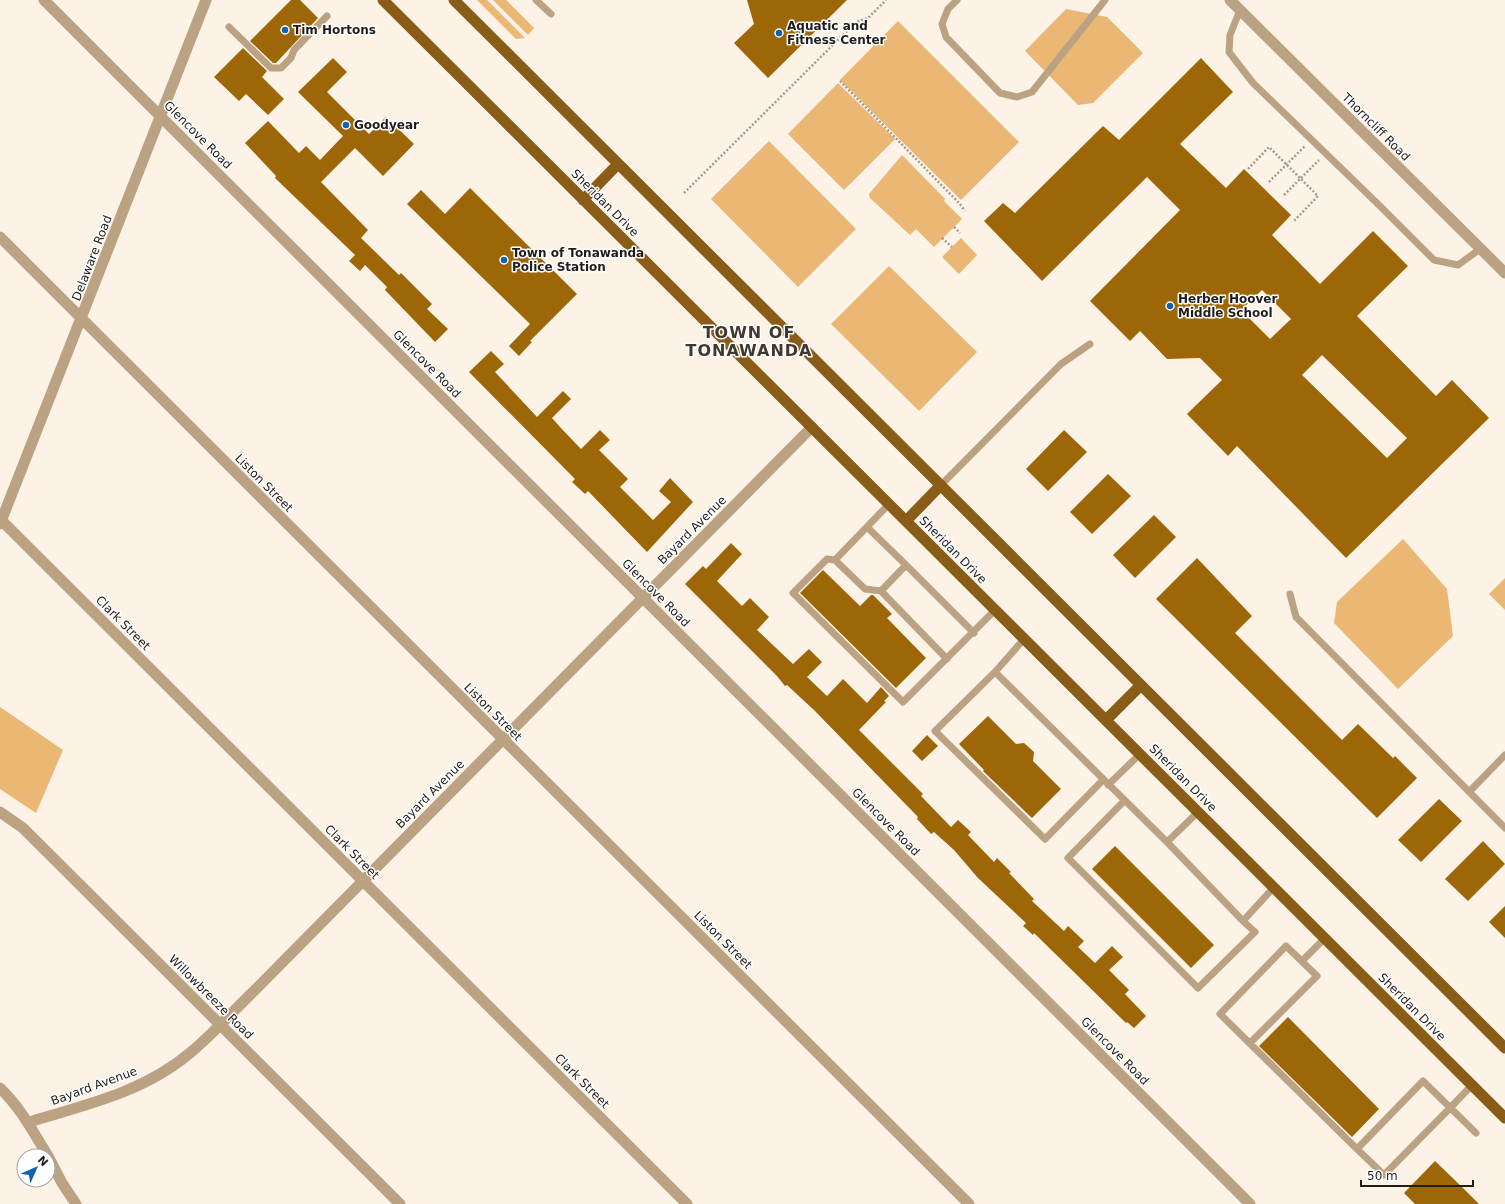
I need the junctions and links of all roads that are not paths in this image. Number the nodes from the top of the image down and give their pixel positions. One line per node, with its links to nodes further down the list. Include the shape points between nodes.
1 (44, 0): 13 (street, Glencove Road)
2 (206, 0): 13 (street, Delaware Road)
3 (383, 0): 15 (main road, Sheridan Drive)
4 (454, 0): 14 (main road)
5 (536, 0): 10 (lane)
6 (957, 0): 7 (lane, via 948,9 942,24 946,37 1000,93 1017,97 1032,92)
7 (1105, 0)
8 (1230, 0): 9 (street, Thorncliff Road)
9 (1240, 10): 17 (street, Thorncliff Road); 17 (lane, via 1230,35 1229,52 1253,83 1434,260 1458,265)
10 (551, 14)
11 (327, 16): 12 (lane, via 294,50 291,58 281,68 276,69 271,68)
12 (229, 27)
13 (160, 114): 19 (street, Delaware Road); 31 (street, Glencove Road)
14 (618, 164): 15 (main road); 22 (main road)
15 (583, 200): 21 (main road, Sheridan Drive)
16 (0, 238): 19 (street, Liston Street)
17 (1480, 249): 18 (street, Thorncliff Road)
18 (1505, 273)
19 (82, 320): 24 (street, Delaware Road); 39 (street, Liston Street)
20 (1090, 344): 22 (lane, via 1061,364)
21 (812, 427): 23 (main road, Sheridan Drive); 31 (street, Bayard Avenue)
22 (941, 484): 25 (main road); 37 (main road)
23 (889, 504): 25 (main road, Sheridan Drive); 26 (lane)
24 (1, 521): 49 (street, Clark Street)
25 (906, 521): 32 (main road, Sheridan Drive)
26 (867, 527): 27 (lane); 28 (lane)
27 (835, 560): 29 (lane, via 865,589); 35 (lane, via 827,559 793,593 903,702)
28 (906, 565): 29 (lane); 33 (lane)
29 (881, 591): 35 (lane)
30 (1290, 594): 43 (lane, via 1296,617)
31 (643, 598): 39 (street, Bayard Avenue); 70 (street, Glencove Road)
32 (995, 610): 33 (lane); 34 (main road, Sheridan Drive)
33 (974, 633): 35 (lane)
34 (1024, 639): 36 (lane); 38 (main road, Sheridan Drive)
35 (947, 659)
36 (995, 672): 42 (lane); 42 (lane, via 936,731 941,737 1045,839)
37 (1141, 685): 38 (main road); 56 (main road)
38 (1106, 720): 40 (main road, Sheridan Drive)
39 (502, 739): 49 (street, Bayard Avenue); 69 (street, Liston Street)
40 (1140, 754): 42 (lane); 46 (main road, Sheridan Drive)
41 (1505, 756): 43 (lane)
42 (1106, 783): 44 (lane)
43 (1469, 792): 47 (lane)
44 (1124, 801): 48 (lane); 51 (lane, via 1068,858 1198,988 1255,932)
45 (0, 812): 54 (street, Willowbreeze Road, via 23,828)
46 (1198, 812): 48 (lane); 50 (main road, Sheridan Drive)
47 (1505, 828)
48 (1167, 842): 51 (lane)
49 (362, 881): 54 (street, Bayard Avenue); 68 (street, Clark Street)
50 (1274, 888): 51 (lane); 52 (main road, Sheridan Drive)
51 (1242, 920)
52 (1324, 938): 53 (lane); 57 (main road, Sheridan Drive)
53 (1302, 961): 55 (lane, via 1317,976); 55 (lane, via 1286,946 1220,1014)
54 (219, 1024): 61 (street, Bayard Avenue, via 190,1053 139,1086); 67 (street, Willowbreeze Road)
55 (1250, 1043): 64 (lane)
56 (1505, 1048)
57 (1472, 1086): 59 (lane); 60 (main road, Sheridan Drive)
58 (0, 1088): 61 (street)
59 (1450, 1108): 62 (lane); 64 (lane, via 1384,1175); 64 (lane, via 1423,1081)
60 (1505, 1118)
61 (29, 1122): 63 (street)
62 (1476, 1133)
63 (44, 1148)
64 (1357, 1149)
65 (56, 1171): 66 (street)
66 (76, 1204)
67 (400, 1204)
68 (687, 1204)
69 (969, 1204)
70 (1250, 1204)

